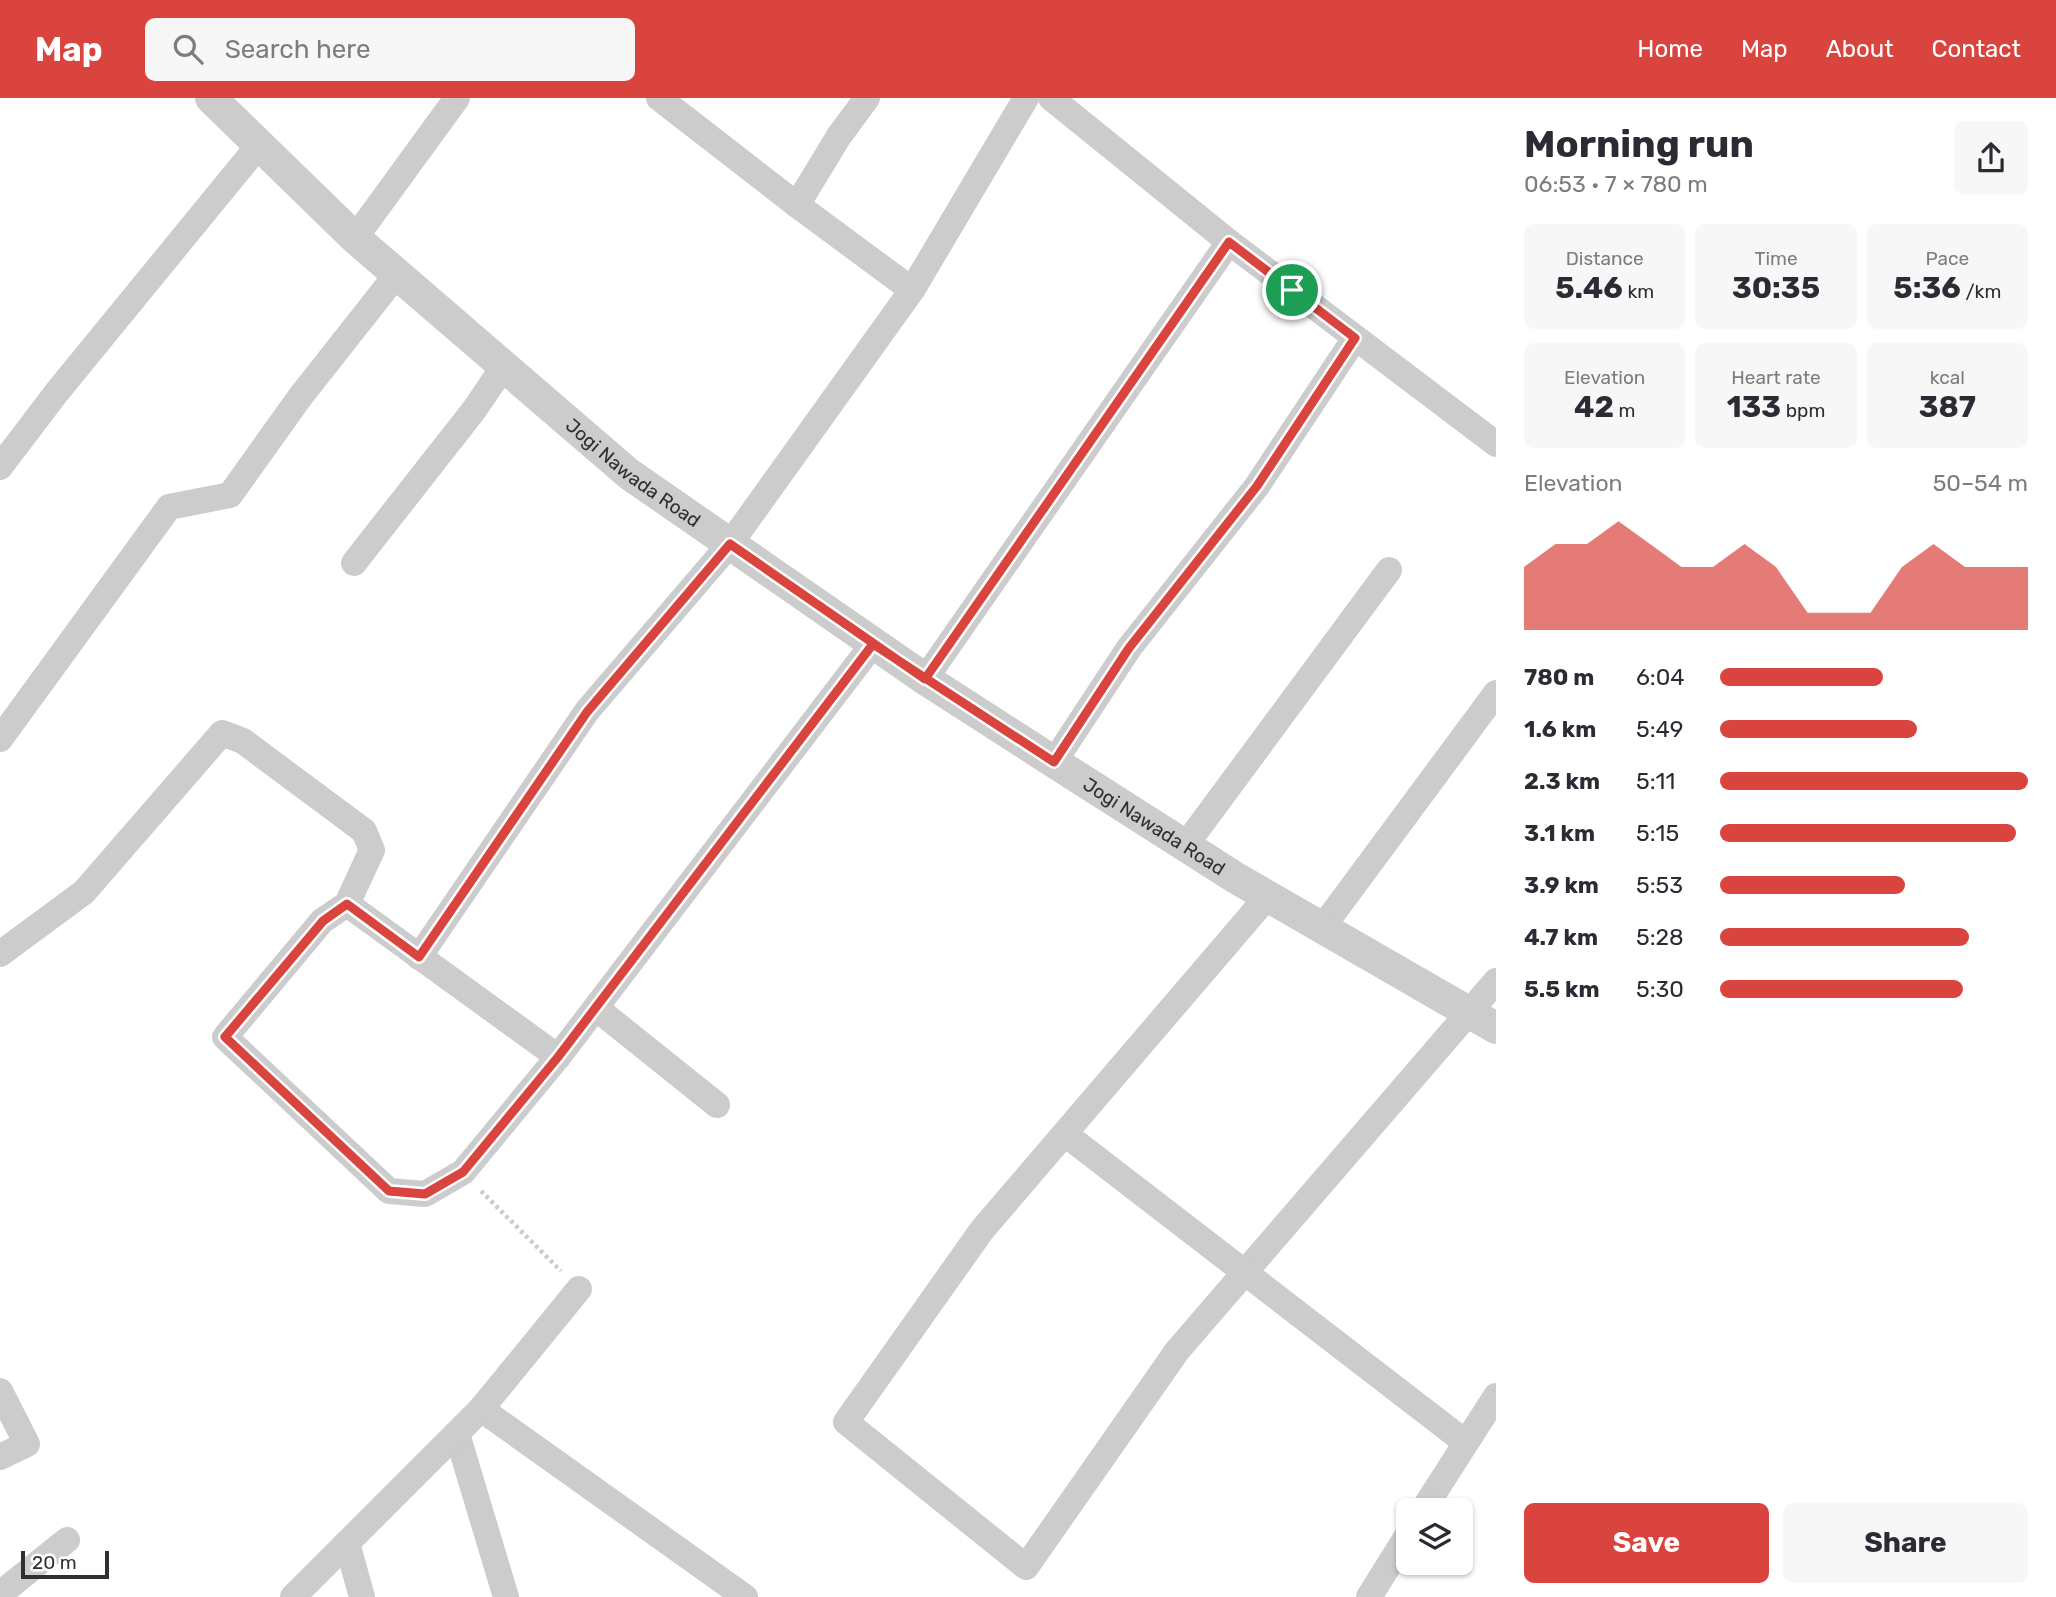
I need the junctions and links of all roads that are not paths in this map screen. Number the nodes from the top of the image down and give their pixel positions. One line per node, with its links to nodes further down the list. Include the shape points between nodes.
1 (211, 98): 7 (street, Jogi Nawada Road)
2 (457, 98): 9 (street)
3 (659, 98): 8 (street)
4 (867, 98): 8 (street)
5 (1026, 98): 12 (street)
6 (1051, 98): 10 (street)
7 (259, 145): 9 (street, Jogi Nawada Road); 16 (street)
8 (797, 205): 12 (street)
9 (355, 238): 11 (street, Jogi Nawada Road)
10 (1229, 242): 13 (street); 21 (street)
11 (397, 274): 14 (street, Jogi Nawada Road); 23 (street, via 230,495 169,507)
12 (912, 290): 17 (street)
13 (1355, 338): 15 (street); 24 (street, via 1257,486 1129,648)
14 (504, 366): 17 (street, Jogi Nawada Road, via 629,474); 18 (street)
15 (1496, 444)
16 (0, 467)
17 (730, 544): 20 (street, Jogi Nawada Road); 30 (street, via 587,712)
18 (354, 563)
19 (1389, 570): 25 (street)
20 (873, 644): 21 (street, Jogi Nawada Road); 32 (street)
21 (925, 679): 24 (street, Jogi Nawada Road)
22 (1496, 693): 28 (street)
23 (0, 738)
24 (1054, 762): 25 (street, Jogi Nawada Road)
25 (1185, 846): 26 (street, Jogi Nawada Road)
26 (1268, 897): 28 (street, Jogi Nawada Road); 36 (street)
27 (347, 904): 29 (street, via 372,850 364,831 243,741 222,733 84,892); 30 (street); 34 (street, via 323,921 225,1037 389,1191 425,1194 463,1172)
28 (1322, 928): 33 (street, Jogi Nawada Road)
29 (0, 954)
30 (419, 957): 34 (street)
31 (1496, 981): 33 (street)
32 (596, 1008): 34 (street); 35 (street)
33 (1483, 1021): 37 (street)
34 (558, 1057)
35 (717, 1105)
36 (1065, 1134): 37 (street); 37 (street, via 982,1230 846,1422 1026,1567 1177,1351)
37 (1245, 1272): 43 (street)
38 (579, 1289): 41 (street)
39 (0, 1391): 44 (street, via 27,1444)
40 (1496, 1396): 43 (street)
41 (481, 1409): 42 (street); 53 (street)
42 (457, 1434): 47 (street); 52 (street)
43 (1465, 1442): 45 (street)
44 (0, 1457)
45 (1430, 1498)
46 (68, 1540): 49 (street)
47 (347, 1543): 50 (street); 51 (street)
48 (1396, 1554): 54 (street)
49 (0, 1594)
50 (293, 1597)
51 (362, 1597)
52 (506, 1597)
53 (745, 1597)
54 (1369, 1597)

